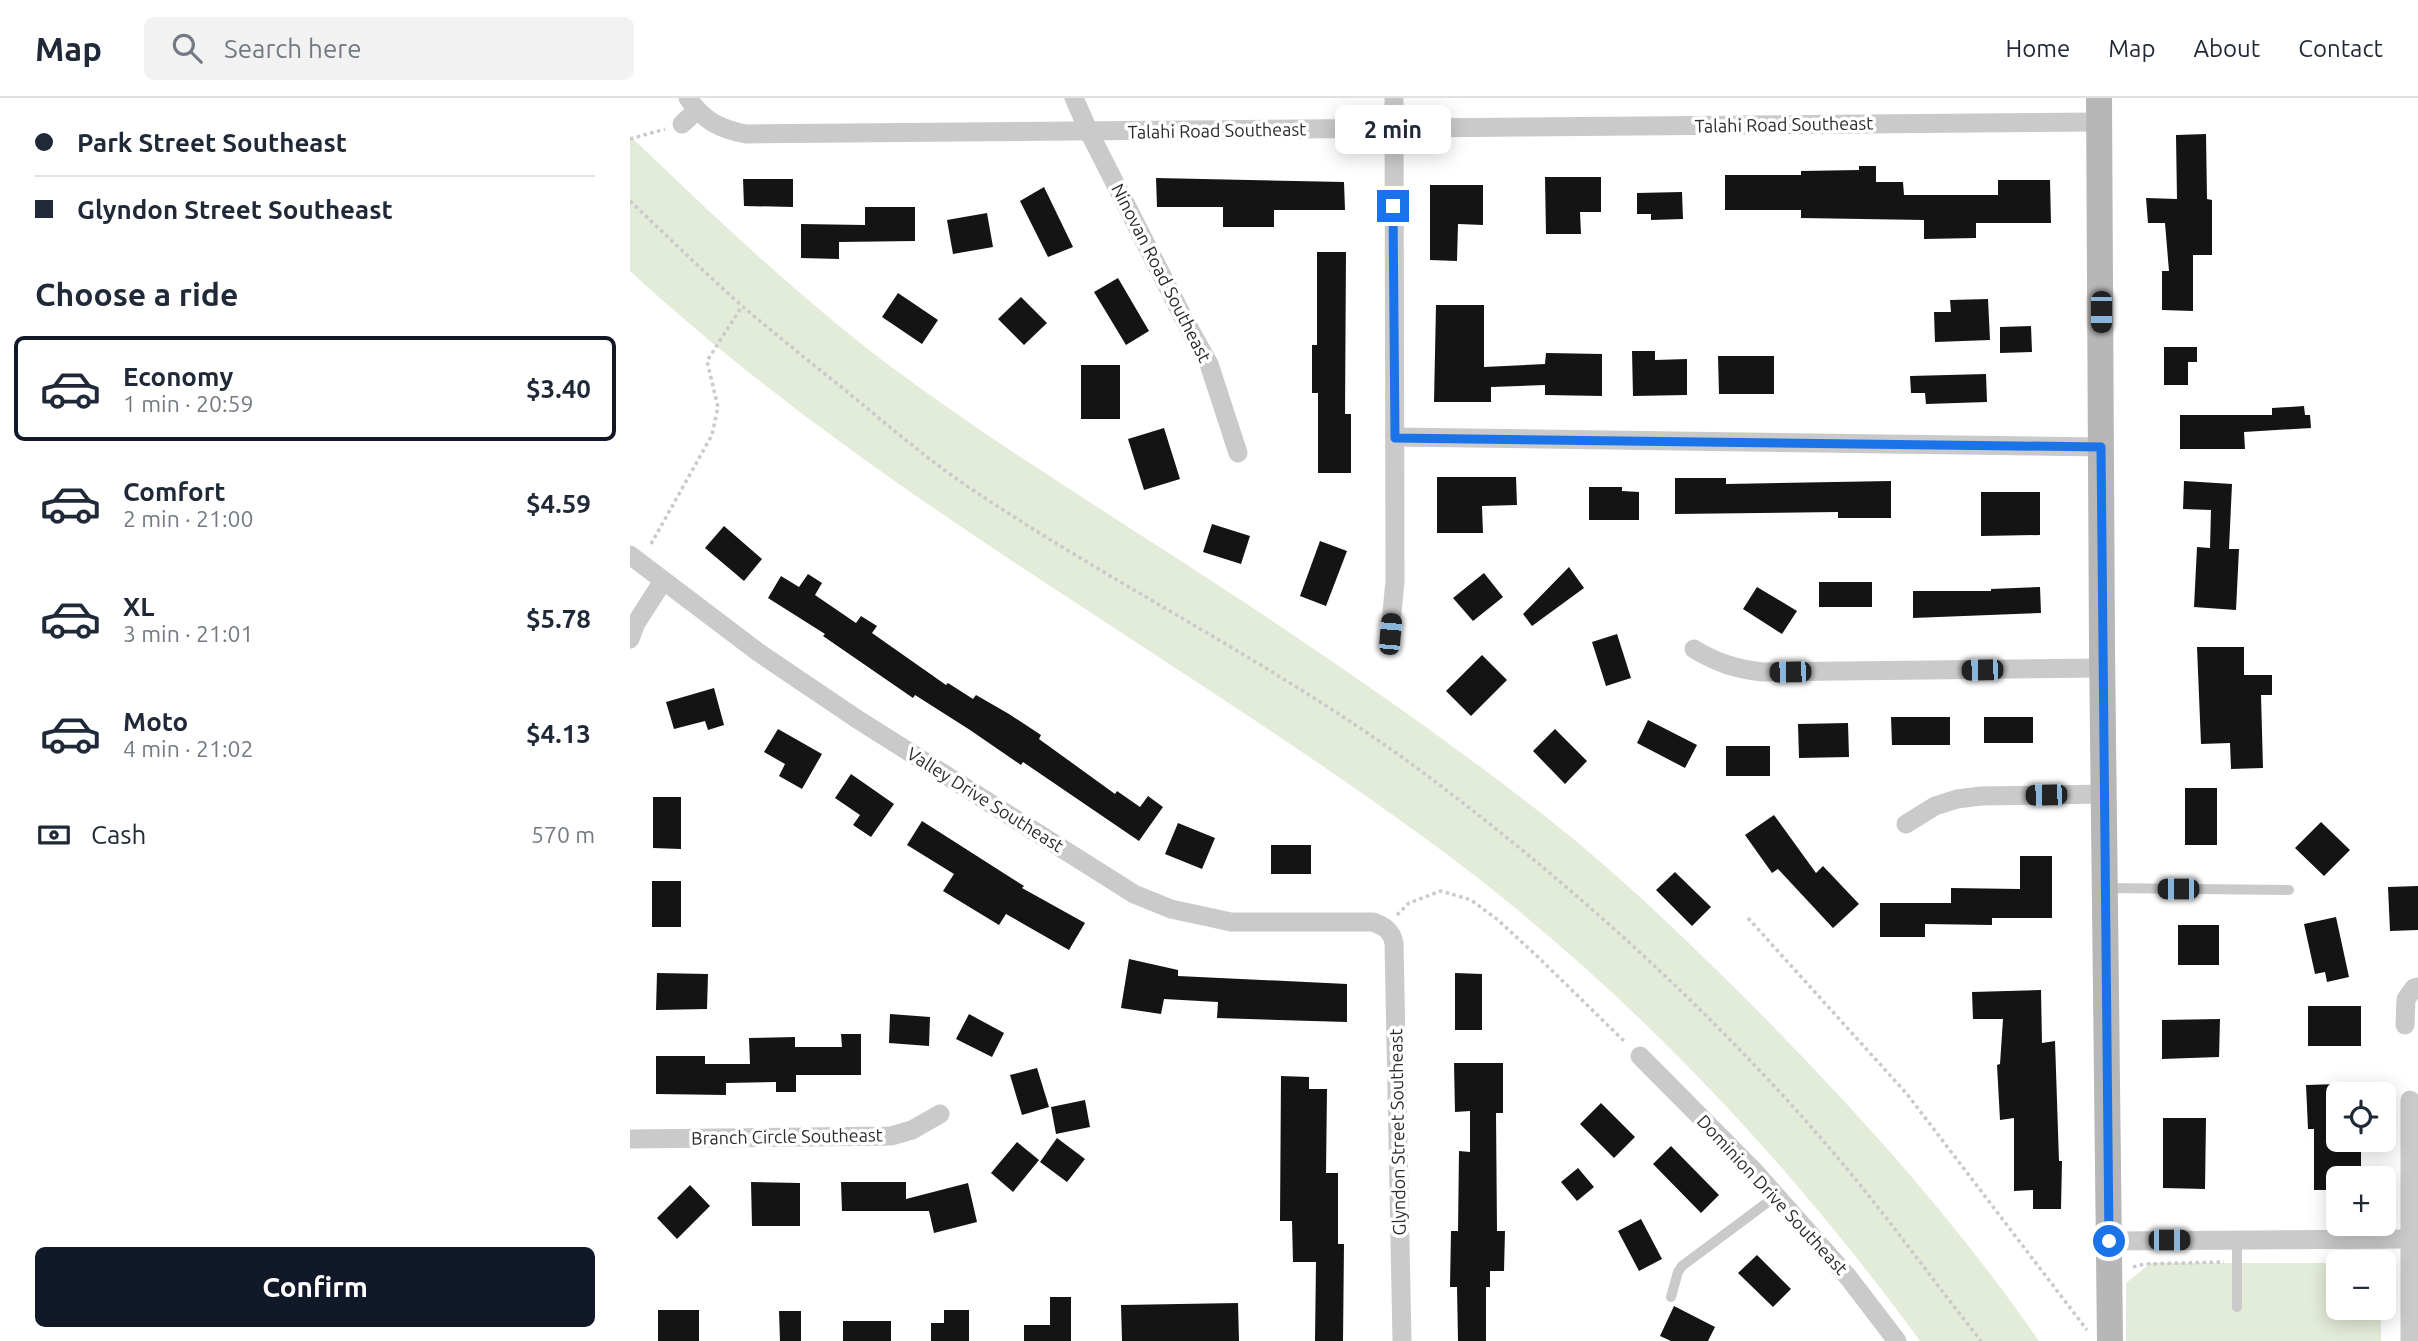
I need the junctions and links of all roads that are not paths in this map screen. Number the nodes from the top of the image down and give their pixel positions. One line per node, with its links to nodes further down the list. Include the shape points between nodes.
1 (1074, 98): 6 (street, Ninovan Road Southeast)
2 (1394, 98): 5 (street)
3 (2099, 110): 5 (street, Talahi Road Southeast); 8 (main road)
4 (689, 111): 6 (street, Talahi Road Southeast, via 727,131 746,134)
5 (1395, 129): 6 (street, Talahi Road Southeast); 7 (street)
6 (1088, 132): 9 (street, Ninovan Road Southeast, via 1209,364)
7 (1395, 438): 8 (street); 12 (street, via 1395,581)
8 (2101, 447): 15 (main road)
9 (1238, 453)
10 (630, 555): 11 (street, Valley Drive Southeast)
11 (663, 581): 13 (street); 20 (street, Valley Drive Southeast, via 858,719 1134,894 1171,909 1231,922 1373,922)
12 (1390, 634)
13 (630, 639)
14 (1694, 649): 15 (street, via 1727,666 1763,672)
15 (2103, 668): 16 (main road)
16 (2104, 794): 17 (street, via 1957,799); 18 (main road)
17 (1906, 824)
18 (2105, 888): 19 (lane); 30 (main road)
19 (2289, 890)
20 (1384, 926): 34 (street, Glyndon Street Southeast, via 1394,943)
21 (2418, 987): 22 (street, via 2406,999)
22 (2405, 1025)
23 (1640, 1056): 27 (street, Dominion Drive Southeast)
24 (2410, 1100): 28 (street)
25 (940, 1114): 26 (street, Branch Circle Southeast, via 891,1136)
26 (630, 1139)
27 (1776, 1196): 31 (lane, via 1682,1266); 35 (street, Dominion Drive Southeast)
28 (2409, 1239): 29 (street); 36 (street)
29 (2237, 1240): 30 (street); 32 (lane)
30 (2109, 1241): 33 (main road)
31 (1671, 1297)
32 (2237, 1307)
33 (2100, 1337)
34 (1402, 1341)
35 (1897, 1341)
36 (2410, 1341)

